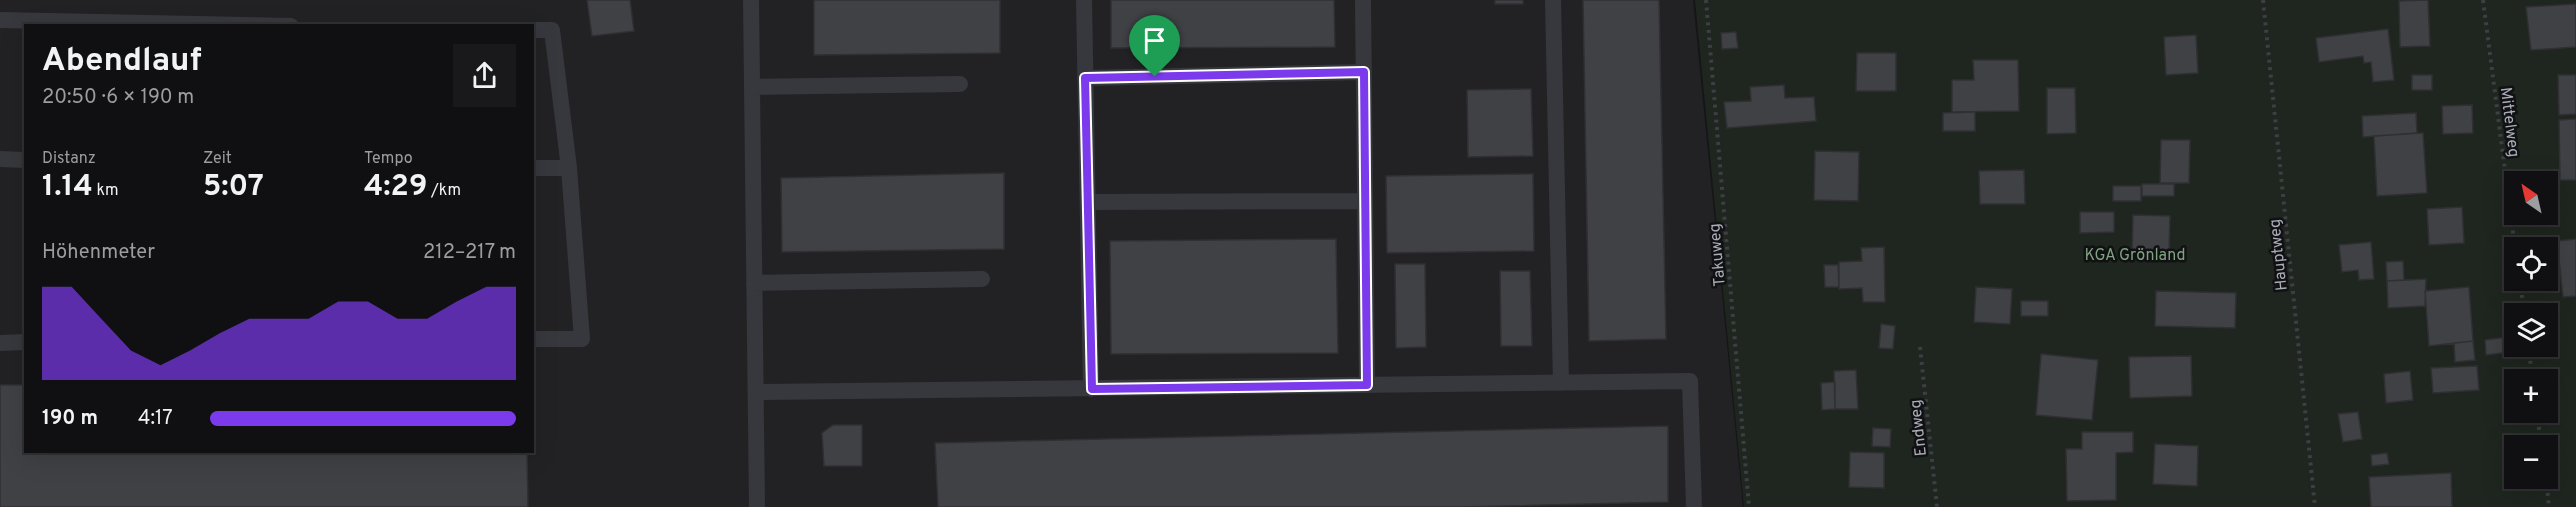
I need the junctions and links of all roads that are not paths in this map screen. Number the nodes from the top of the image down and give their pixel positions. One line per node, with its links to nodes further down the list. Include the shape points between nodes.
1 (751, 0): 11 (lane)
2 (1084, 0): 9 (lane)
3 (1363, 0): 8 (lane)
4 (1553, 0): 23 (lane)
5 (0, 20): 6 (lane)
6 (194, 24)
7 (534, 30): 15 (lane, via 552,30)
8 (1364, 72): 9 (lane); 16 (lane)
9 (1085, 78): 17 (lane)
10 (960, 84): 11 (lane)
11 (752, 87): 19 (lane)
12 (0, 159): 13 (lane)
13 (24, 160)
14 (534, 168): 15 (lane)
15 (569, 168): 20 (lane, via 582,339)
16 (1365, 201): 17 (lane); 24 (lane)
17 (1088, 202): 25 (lane)
18 (982, 279): 19 (lane)
19 (754, 283): 26 (lane)
20 (534, 339)
21 (24, 342): 22 (lane)
22 (0, 343)
23 (1561, 383): 24 (lane); 28 (lane, via 1690,381)
24 (1367, 385): 25 (lane)
25 (1092, 389): 26 (lane)
26 (757, 392): 27 (lane)
27 (757, 507)
28 (1694, 507)

